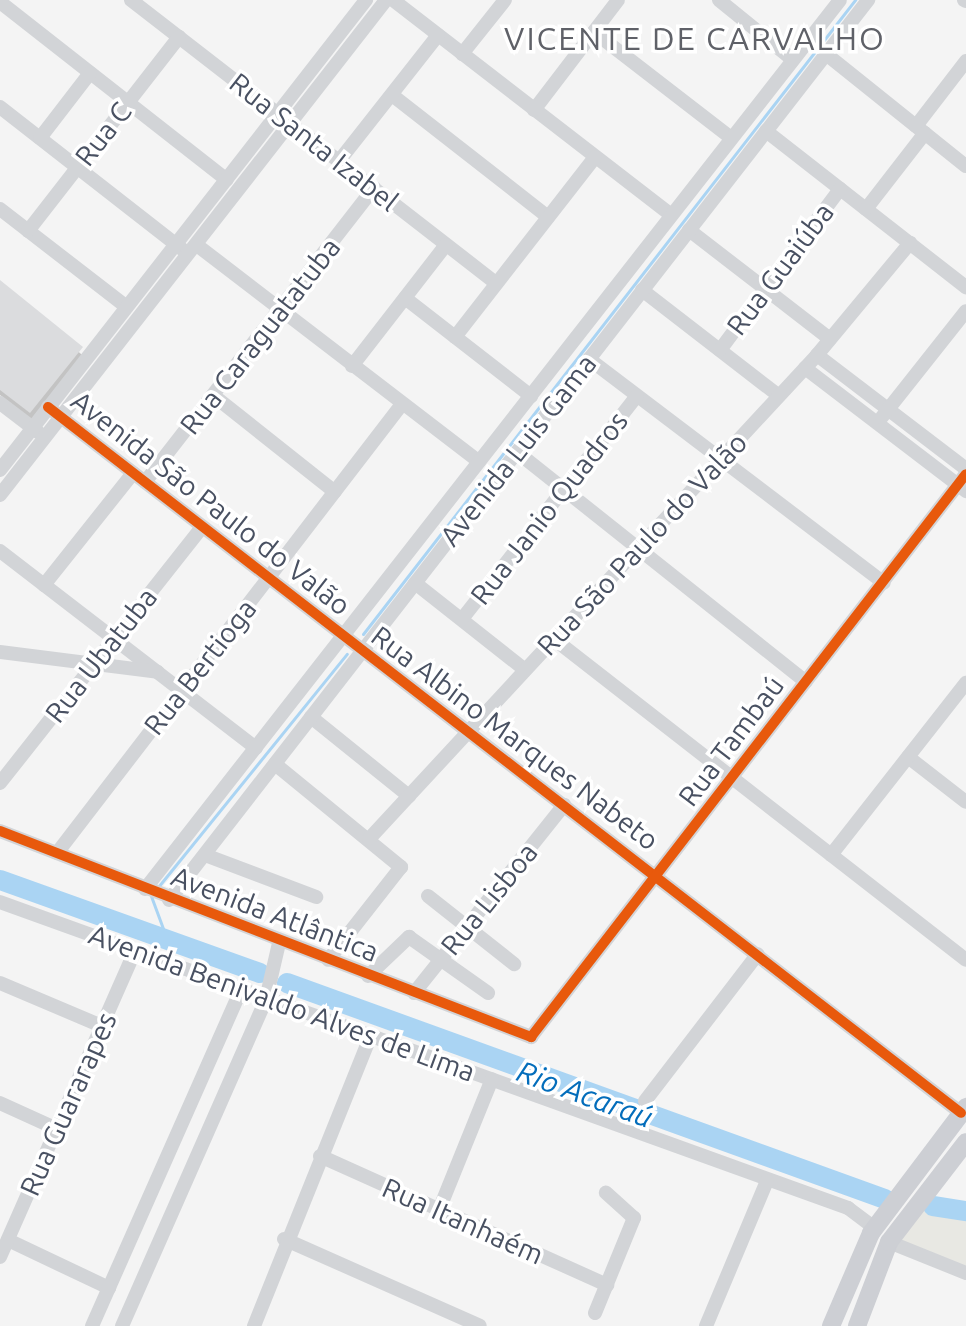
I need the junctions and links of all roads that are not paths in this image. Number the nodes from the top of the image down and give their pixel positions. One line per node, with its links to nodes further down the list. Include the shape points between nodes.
1 (131, 0): 13 (street, Rua Santa Izabel)
2 (366, 0): 23 (street)
3 (386, 0): 24 (street)
4 (393, 0): 12 (street)
5 (505, 0): 14 (street)
6 (618, 0): 11 (street)
7 (719, 0): 16 (street)
8 (840, 0): 16 (street, Avenida Luis Gama)
9 (868, 0): 15 (street, Avenida Luis Gama)
10 (0, 2): 18 (street)
11 (594, 32): 22 (street); 28 (street)
12 (438, 35): 14 (street); 19 (street)
13 (179, 37): 20 (street, Rua C); 23 (street, Rua Santa Izabel)
14 (462, 54): 22 (street)
15 (826, 54): 25 (street); 26 (street, Avenida Luis Gama)
16 (793, 60): 28 (street, Avenida Luis Gama)
17 (966, 61): 25 (street)
18 (90, 73): 20 (street); 27 (street)
19 (392, 95): 30 (street); 39 (street)
20 (128, 102): 32 (street, Rua C); 33 (street)
21 (0, 107): 27 (street)
22 (534, 110): 29 (street)
23 (278, 114): 24 (street, Rua Santa Izabel); 33 (street)
24 (290, 124): 30 (street, Rua Santa Izabel); 45 (street)
25 (921, 130): 31 (street); 37 (street)
26 (766, 131): 35 (street); 40 (street, Avenida Luis Gama)
27 (40, 138): 32 (street)
28 (731, 138): 38 (street, Avenida Luis Gama)
29 (595, 157): 38 (street); 39 (street)
30 (339, 161): 34 (street, Rua Santa Izabel)
31 (966, 166)
32 (77, 168): 41 (street, Rua C); 43 (street)
33 (227, 180): 43 (street)
34 (374, 188): 44 (street, Rua Santa Izabel); 52 (street, Rua Caraguatatuba)
35 (840, 189): 37 (street); 48 (street, Rua Guaiúba)
36 (0, 209): 41 (street)
37 (866, 209): 42 (street)
38 (671, 215): 62 (street, Avenida Luis Gama)
39 (548, 217): 46 (street)
40 (689, 230): 48 (street); 49 (street, Avenida Luis Gama)
41 (28, 231): 51 (street)
42 (910, 243): 47 (street); 55 (street, Rua São Paulo do Valão)
43 (176, 245): 45 (street); 51 (street)
44 (446, 245): 46 (street, Rua Santa Izabel); 50 (street)
45 (194, 251): 52 (street); 68 (street)
46 (496, 283): 54 (street)
47 (966, 287)
48 (765, 289): 55 (street); 56 (street, Rua Guaiúba)
49 (642, 290): 56 (street); 58 (street, Avenida Luis Gama)
50 (405, 298): 54 (street); 59 (street)
51 (127, 307): 68 (street)
52 (280, 310): 59 (street); 61 (street, Rua Caraguatatuba)
53 (966, 311): 67 (street)
54 (455, 337): 62 (street)
55 (830, 339): 57 (street, Rua São Paulo do Valão)
56 (720, 350): 64 (street)
57 (817, 355): 60 (street, Rua São Paulo do Valão); 67 (street)
58 (589, 359): 63 (street); 71 (street, Avenida Luis Gama)
59 (352, 366): 66 (street)
60 (805, 368): 64 (street, Rua São Paulo do Valão); 69 (street)
61 (214, 396): 75 (street, Rua Caraguatatuba); 78 (street)
62 (531, 396): 73 (street, Avenida Luis Gama)
63 (637, 396): 72 (street); 77 (street, Rua Janio Quadros)
64 (779, 396): 72 (street, Rua São Paulo do Valão)
65 (0, 403): 70 (street)
66 (402, 404): 73 (street); 78 (street, Rua Bertioga)
67 (887, 410): 69 (street); 76 (street)
68 (54, 412): 70 (street); 75 (street, Avenida São Paulo do Valão)
69 (877, 422): 76 (street)
70 (38, 433): 74 (street); 79 (street)
71 (517, 452): 77 (street); 84 (street, Avenida Luis Gama)
72 (720, 459): 81 (street, Rua São Paulo do Valão); 85 (street)
73 (479, 462): 88 (street, Avenida Luis Gama)
74 (0, 470)
75 (139, 478): 80 (street, Avenida São Paulo do Valão); 86 (street, Rua Caraguatatuba)
76 (964, 480): 85 (street, Rua Tambaú)
77 (564, 488): 81 (street); 87 (street, Rua Janio Quadros)
78 (335, 492): 83 (street, Rua Bertioga)
79 (0, 495)
80 (202, 527): 83 (street, Avenida São Paulo do Valão); 89 (street, Rua Ubatuba)
81 (638, 547): 90 (street, Rua São Paulo do Valão); 96 (street)
82 (0, 551): 86 (street)
83 (268, 579): 88 (street, Avenida São Paulo do Valão); 98 (street, Rua Bertioga)
84 (415, 583): 87 (street); 92 (street, Avenida Luis Gama)
85 (884, 583): 96 (street, Rua Tambaú)
86 (44, 585): 89 (street)
87 (462, 619): 94 (street)
88 (344, 637): 92 (street, Rua Albino Marques Nabeto); 101 (street, Avenida Luis Gama)
89 (114, 639): 93 (street, Rua Ubatuba); 95 (street)
90 (554, 639): 94 (street, Rua São Paulo do Valão); 104 (street)
91 (0, 652): 93 (street)
92 (362, 652): 99 (street, Avenida Luis Gama); 100 (street, Rua Albino Marques Nabeto)
93 (94, 664): 95 (street); 105 (street, Rua Ubatuba)
94 (525, 670): 100 (street, Rua São Paulo do Valão)
95 (159, 672): 98 (street)
96 (806, 682): 104 (street, Rua Tambaú)
97 (966, 683): 102 (street)
98 (182, 691): 101 (street); 111 (street, Rua Bertioga)
99 (311, 717): 103 (street, Avenida Luis Gama); 106 (street)
100 (468, 732): 106 (street, Rua São Paulo do Valão); 108 (street, Rua Albino Marques Nabeto)
101 (256, 748): 115 (street, Avenida Luis Gama)
102 (908, 757): 107 (street); 113 (street)
103 (275, 764): 110 (street); 112 (street, Avenida Luis Gama)
104 (732, 780): 113 (street); 114 (street, Rua Tambaú)
105 (0, 783)
106 (409, 796): 110 (street, Rua São Paulo do Valão)
107 (966, 802)
108 (564, 805): 114 (street, Rua Albino Marques Nabeto); 120 (street, Rua Lisboa)
109 (0, 831): 111 (street, Avenida Atlântica)
110 (369, 839): 125 (street, via 401,867)
111 (57, 853): 115 (street, Avenida Atlântica)
112 (205, 855): 117 (street); 118 (street, Avenida Luis Gama)
113 (831, 855): 126 (street)
114 (658, 877): 123 (street, Rua Albino Marques Nabeto); 136 (street, Rua Tambaú)
115 (145, 889): 118 (street, Avenida Atlântica)
116 (428, 896): 120 (street)
117 (316, 897)
118 (169, 900): 121 (street, Avenida Atlântica)
119 (0, 902): 122 (street, Avenida Benivaldo Alves de Lima)
120 (467, 927): 124 (street, Rua Lisboa); 127 (street)
121 (278, 949): 125 (street, Avenida Atlântica); 133 (street)
122 (135, 951): 130 (street, Avenida Benivaldo Alves de Lima); 134 (street, Rua Guararapes)
123 (758, 954): 138 (street); 140 (street, Rua Albino Marques Nabeto)
124 (442, 959): 128 (street, via 406,937); 131 (street, Rua Lisboa); 132 (street)
125 (328, 960): 128 (street, Avenida Atlântica)
126 (966, 960)
127 (514, 964)
128 (368, 976): 131 (street, Avenida Atlântica)
129 (0, 983): 134 (street)
130 (241, 989): 133 (street, Avenida Benivaldo Alves de Lima); 154 (street)
131 (414, 993): 136 (street, Avenida Atlântica)
132 (488, 993)
133 (267, 994): 135 (street, Avenida Benivaldo Alves de Lima); 157 (street)
134 (102, 1026): 141 (street, Rua Guararapes)
135 (371, 1035): 137 (street, Avenida Benivaldo Alves de Lima); 143 (street)
136 (533, 1036)
137 (492, 1079): 144 (street, Avenida Benivaldo Alves de Lima); 146 (street)
138 (645, 1101)
139 (0, 1103): 141 (street)
140 (964, 1110): 147 (main road)
141 (57, 1129): 149 (street, Rua Guararapes)
142 (966, 1142): 150 (main road)
143 (320, 1156): 146 (street, Rua Itanhaém); 148 (street)
144 (767, 1181): 147 (street, Avenida Benivaldo Alves de Lima, via 848,1208); 160 (street)
145 (606, 1193): 153 (street, via 634,1218)
146 (439, 1210): 153 (street, Rua Itanhaém)
147 (875, 1228): 161 (main road)
148 (284, 1239): 158 (street); 159 (street)
149 (8, 1240): 151 (street, Rua Guararapes); 154 (street)
150 (889, 1242): 152 (street); 162 (main road)
151 (0, 1257)
152 (966, 1273)
153 (607, 1285): 155 (street)
154 (109, 1288): 156 (street)
155 (595, 1313)
156 (92, 1326)
157 (122, 1326)
158 (254, 1326)
159 (480, 1326)
160 (706, 1326)
161 (831, 1326)
162 (857, 1326)

